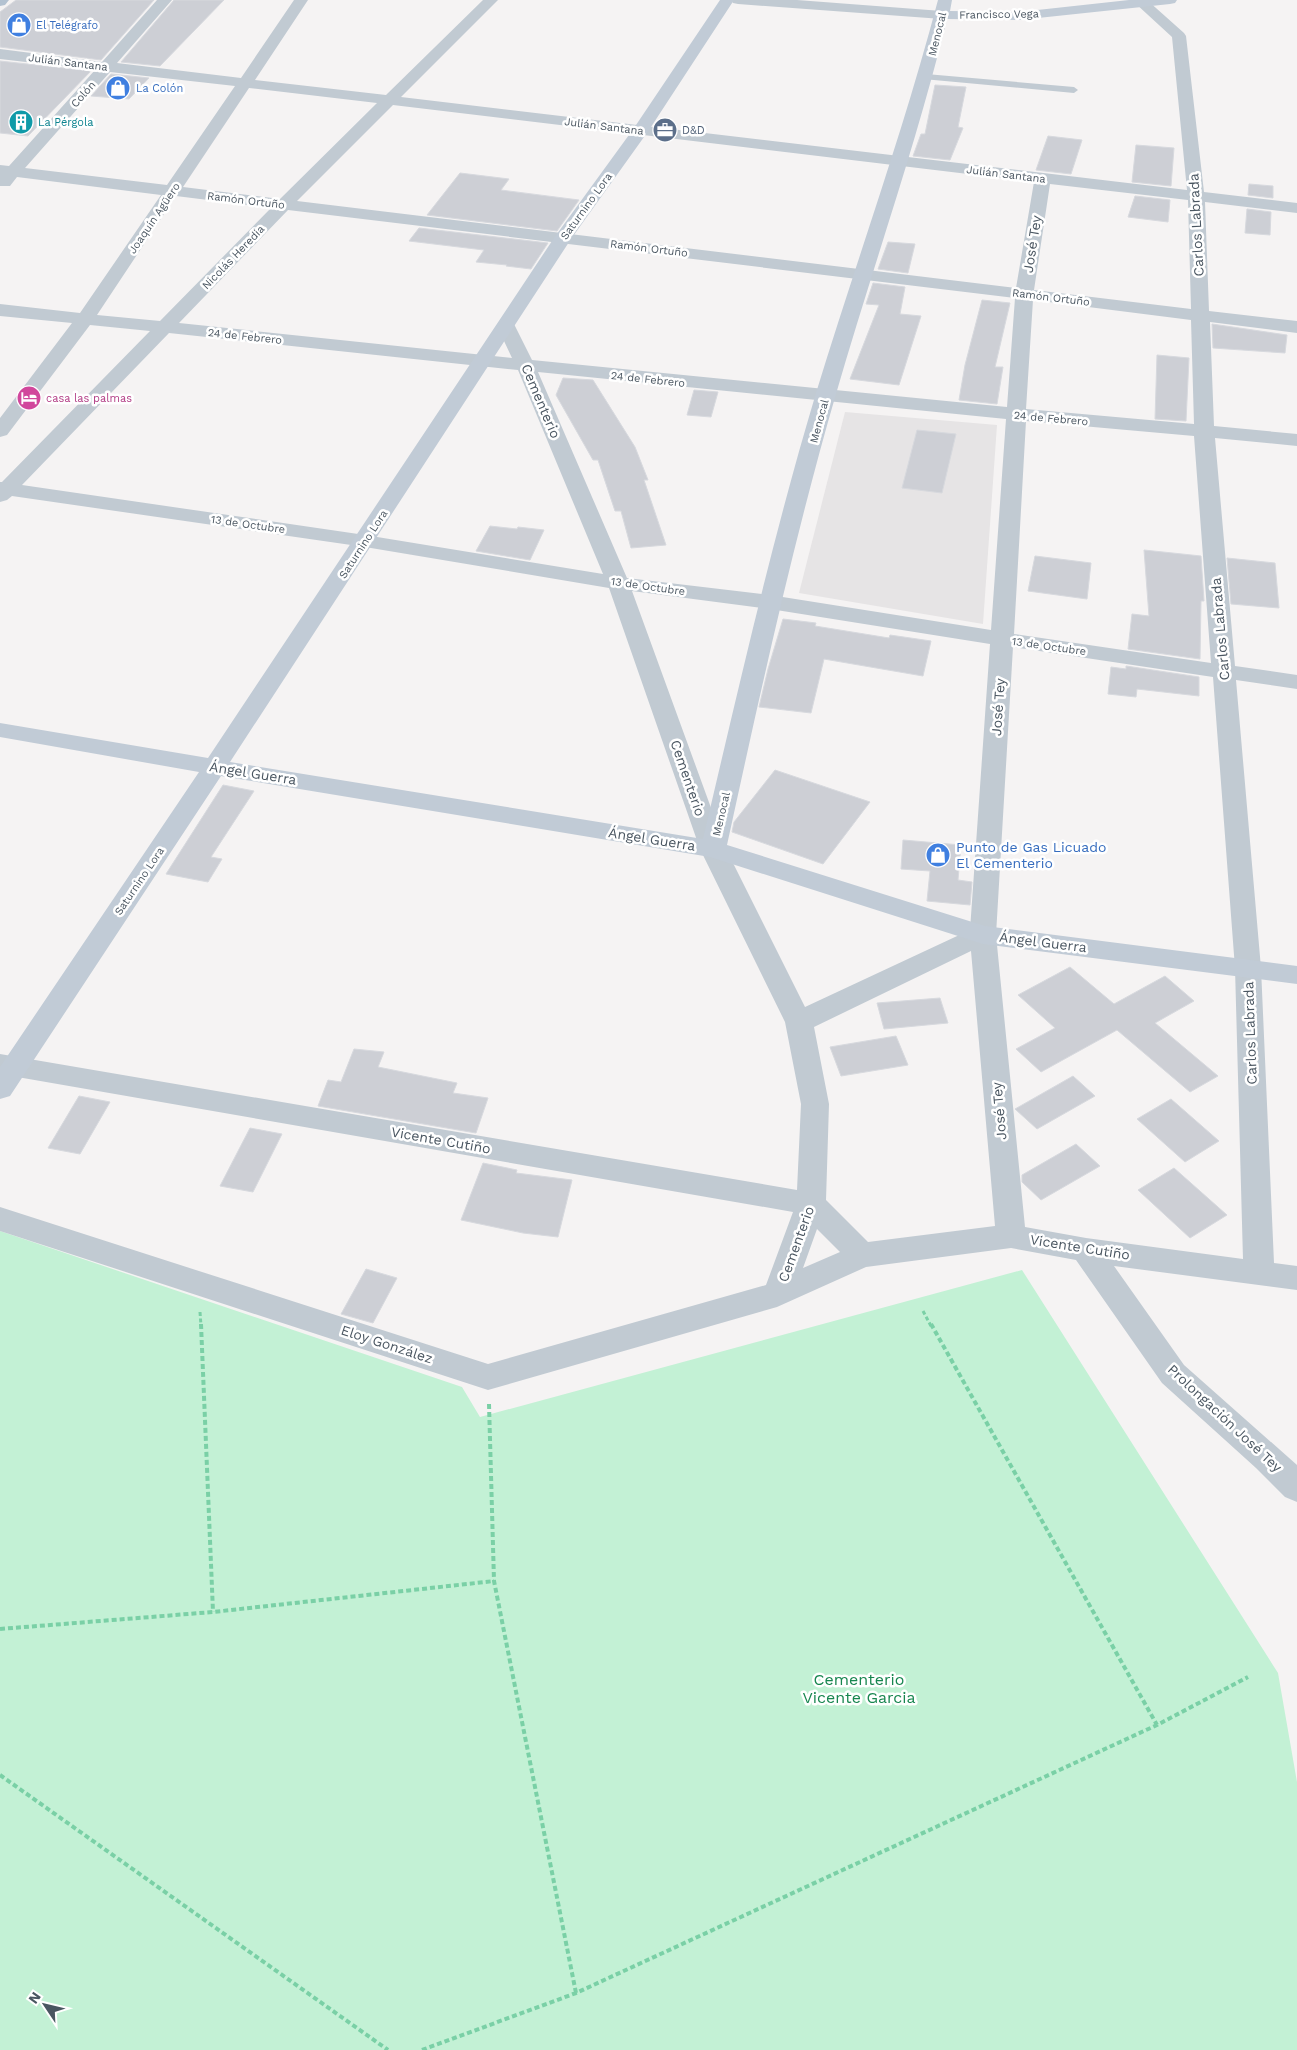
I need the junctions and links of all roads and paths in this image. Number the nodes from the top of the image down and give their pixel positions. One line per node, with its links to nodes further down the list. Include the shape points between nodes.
1 (165, 0): 10 (street, Colón)
2 (301, 0): 12 (street, Joaquín Agüero)
3 (491, 0): 14 (street, Nicolás Heredia)
4 (727, 0): 15 (street, Saturnino Lora)
5 (738, 0): 8 (street, Francisco Vega)
6 (1170, 0): 7 (street, Francisco Vega)
7 (1142, 3): 8 (street, Francisco Vega, via 1019,16); 21 (street, Carlos Labrada, via 1179,36)
8 (943, 7): 11 (street, Menocal)
9 (0, 54): 10 (street, Julián Santana)
10 (107, 66): 12 (street, Julián Santana); 17 (street, Colón)
11 (926, 77): 13 (lane); 16 (street, Menocal)
12 (246, 83): 14 (street, Julián Santana); 20 (street, Joaquín Agüero)
13 (1074, 90)
14 (390, 100): 15 (street, Julián Santana); 22 (street, Nicolás Heredia)
15 (641, 130): 16 (street, Julián Santana); 24 (street, Saturnino Lora)
16 (900, 161): 18 (street, Julián Santana); 25 (street, Menocal)
17 (7, 170): 19 (street, Colón); 20 (street, Ramón Ortuño)
18 (1043, 178): 21 (street, Julián Santana); 26 (street, José Tey)
19 (0, 187)
20 (172, 190): 22 (street, Ramón Ortuño); 29 (street, Joaquín Agüero)
21 (1196, 196): 23 (street, Julián Santana); 28 (street, Carlos Labrada)
22 (284, 204): 24 (street, Ramón Ortuño); 32 (street, Nicolás Heredia)
23 (1297, 208)
24 (563, 238): 25 (street, Ramón Ortuño); 30 (street, Saturnino Lora)
25 (862, 274): 26 (street, Ramón Ortuño); 35 (street, Menocal)
26 (1024, 294): 28 (street, Ramón Ortuño); 36 (street, José Tey)
27 (0, 310): 29 (street, 24 de Febrero)
28 (1199, 315): 31 (street, Ramón Ortuño); 38 (street, Carlos Labrada)
29 (85, 319): 32 (street, 24 de Febrero); 37 (street, Joaquín Agüero)
30 (506, 326): 33 (street, Saturnino Lora); 34 (street, Cementerio)
31 (1297, 327)
32 (166, 328): 33 (street, 24 de Febrero); 40 (street, Nicolás Heredia)
33 (481, 361): 34 (street, 24 de Febrero); 41 (street, Saturnino Lora)
34 (526, 366): 35 (street, 24 de Febrero); 42 (street, Cementerio)
35 (825, 396): 36 (street, 24 de Febrero); 43 (street, Menocal)
36 (1016, 414): 38 (street, 24 de Febrero); 44 (street, José Tey)
37 (0, 431)
38 (1204, 432): 39 (street, 24 de Febrero); 45 (street, Carlos Labrada)
39 (1297, 440)
40 (3, 491): 41 (street, 13 de Octubre)
41 (365, 542): 42 (street, 13 de Octubre); 48 (street, Saturnino Lora)
42 (618, 583): 43 (street, 13 de Octubre); 49 (street, Cementerio)
43 (770, 602): 44 (street, 13 de Octubre); 49 (street, Menocal)
44 (1002, 639): 45 (street, 13 de Octubre); 50 (street, José Tey)
45 (1224, 672): 46 (street, 13 de Octubre); 51 (street, Carlos Labrada)
46 (1297, 682)
47 (0, 730): 48 (street, Ángel Guerra)
48 (215, 767): 49 (street, Ángel Guerra); 54 (street, Saturnino Lora)
49 (712, 849): 50 (street, Ángel Guerra); 53 (street, Cementerio)
50 (982, 935): 51 (street, Ángel Guerra); 53 (street); 57 (street, José Tey)
51 (1248, 968): 52 (street, Ángel Guerra); 60 (street, Carlos Labrada)
52 (1297, 975)
53 (798, 1022): 55 (street, Cementerio, via 815,1104)
54 (5, 1073): 55 (street, Vicente Cutiño)
55 (811, 1204): 59 (street); 63 (street, Cementerio)
56 (0, 1219): 62 (street, Eloy González)
57 (1011, 1236): 58 (street, Vicente Cutiño); 59 (street, Vicente Cutiño)
58 (1086, 1250): 60 (street, Vicente Cutiño); 66 (street, Prolongación José Tey, via 1173,1374)
59 (862, 1255): 63 (street, Vicente Cutiño)
60 (1259, 1272): 61 (street, Vicente Cutiño)
61 (1297, 1278)
62 (199, 1282): 65 (street, Eloy González); 68 (path)
63 (777, 1294): 65 (street)
64 (923, 1311): 71 (path)
65 (488, 1377): 67 (path)
66 (1297, 1487)
67 (494, 1581): 68 (path); 73 (path)
68 (213, 1612): 69 (path)
69 (0, 1629)
70 (1248, 1676): 71 (path)
71 (1157, 1725): 73 (path)
72 (0, 1775): 74 (path)
73 (576, 1992): 75 (path)
74 (388, 2050)
75 (422, 2050)

